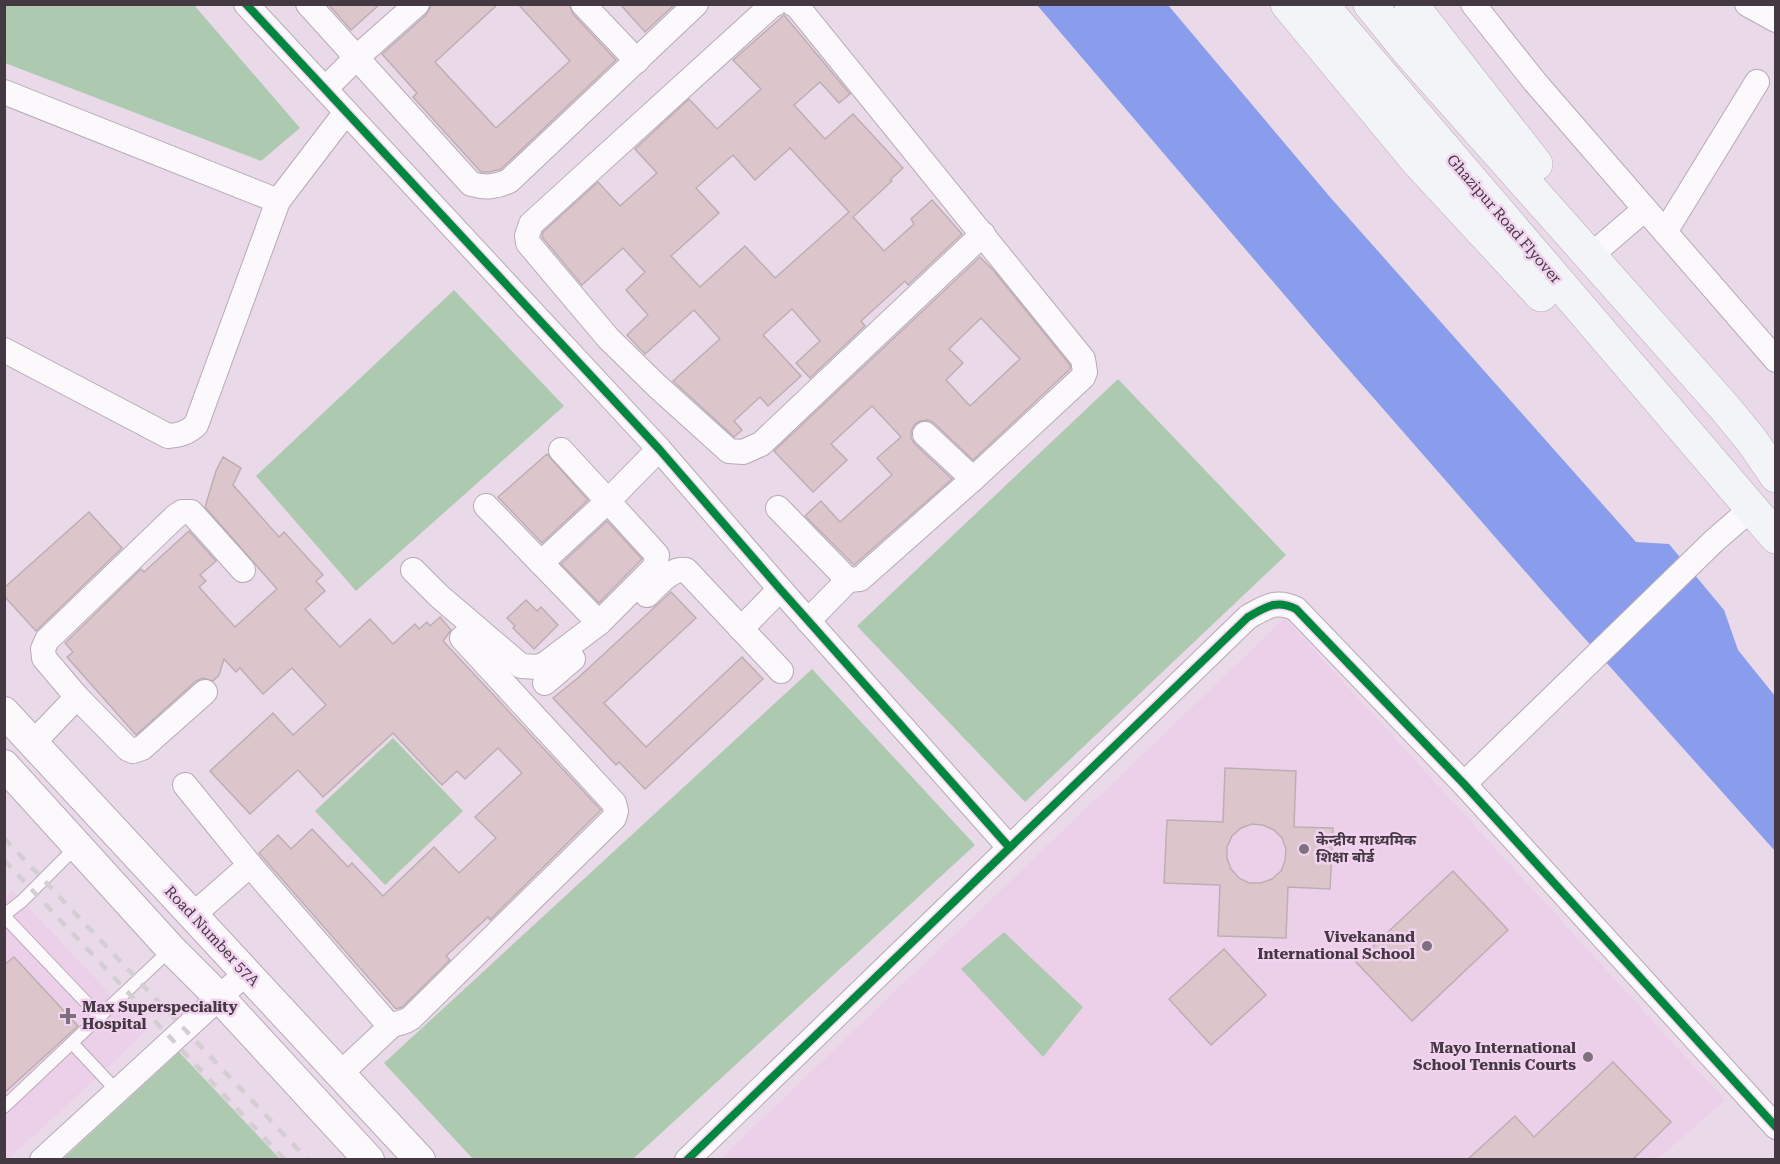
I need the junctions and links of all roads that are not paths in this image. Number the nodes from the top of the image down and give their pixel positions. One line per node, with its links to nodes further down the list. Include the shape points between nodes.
1 (246, 4): 18 (street)
2 (308, 4): 15 (street)
3 (417, 4): 15 (street)
4 (583, 4): 16 (street)
5 (696, 4): 16 (street)
6 (775, 4): 26 (street, via 528,229 528,243)
7 (793, 4): 24 (street)
8 (1287, 4): 31 (main road, via 1418,161 1646,409)
9 (1321, 4): 31 (main road, Ghazipur Road Flyover)
10 (1370, 4): 30 (main road)
11 (1411, 4): 25 (main road)
12 (1747, 4): 14 (street)
13 (1477, 6): 22 (street, via 1535,82)
14 (1776, 20)
15 (356, 58): 16 (street, via 471,184 484,187 509,181); 18 (street)
16 (637, 61)
17 (1757, 82): 23 (street)
18 (325, 89): 20 (street)
19 (4, 92): 21 (street)
20 (346, 112): 21 (street); 29 (street)
21 (278, 201): 27 (street, via 196,425 189,431 168,435)
22 (1645, 209): 23 (street); 25 (street)
23 (1665, 232): 28 (street)
24 (983, 234): 26 (street, via 761,444 743,452 729,451); 36 (street, via 1083,359 1084,372)
25 (1603, 244): 30 (main road, via 1695,358)
26 (608, 338): 29 (street)
27 (4, 350)
28 (1776, 360)
29 (581, 365): 33 (street)
30 (1725, 408): 35 (main road)
31 (1687, 432): 40 (main road, Ghazipur Road Flyover)
32 (925, 434): 36 (street)
33 (659, 449): 37 (street); 46 (street)
34 (561, 450): 37 (street)
35 (1776, 476)
36 (973, 479): 45 (street, via 864,577)
37 (608, 501): 42 (street); 48 (street, via 658,560)
38 (486, 506): 42 (street)
39 (778, 508): 45 (street)
40 (1751, 509): 41 (main road, Ghazipur Road Flyover); 58 (street)
41 (1776, 537)
42 (541, 563): 48 (street)
43 (243, 570): 54 (street, via 191,512 176,516 47,640 44,658)
44 (413, 570): 48 (street, via 521,666 545,664)
45 (848, 580): 47 (street)
46 (780, 589): 47 (street); 49 (street)
47 (808, 621): 61 (street)
48 (599, 623)
49 (741, 629): 51 (street); 52 (street, via 686,570 679,569)
50 (462, 638): 69 (street, via 614,803 616,811 614,818 411,1018)
51 (781, 670)
52 (545, 683)
53 (205, 692): 54 (street, via 142,748 133,751)
54 (77, 697): 56 (street)
55 (4, 712): 56 (street, Road Number 57A)
56 (33, 742): 63 (street, Road Number 57A)
57 (4, 765): 60 (street)
58 (1464, 784): 61 (street, via 1296,609 1284,603 1248,617); 74 (street)
59 (185, 786): 62 (street)
60 (78, 845): 64 (lane); 65 (street)
61 (1009, 847): 78 (street)
62 (250, 865): 63 (street); 69 (street)
63 (193, 915): 66 (street, Road Number 57A)
64 (4, 916): 68 (lane)
65 (171, 949): 67 (street); 68 (lane)
66 (246, 973): 67 (street); 71 (street, Road Number 57A)
67 (219, 997): 72 (street); 76 (street)
68 (100, 1017): 70 (lane)
69 (392, 1024): 71 (street)
70 (73, 1044): 72 (lane); 73 (lane)
71 (340, 1073): 77 (street, Road Number 57A)
72 (117, 1091): 75 (street)
73 (4, 1107)
74 (1776, 1127)
75 (42, 1160)
76 (369, 1160)
77 (420, 1160)
78 (687, 1160)

